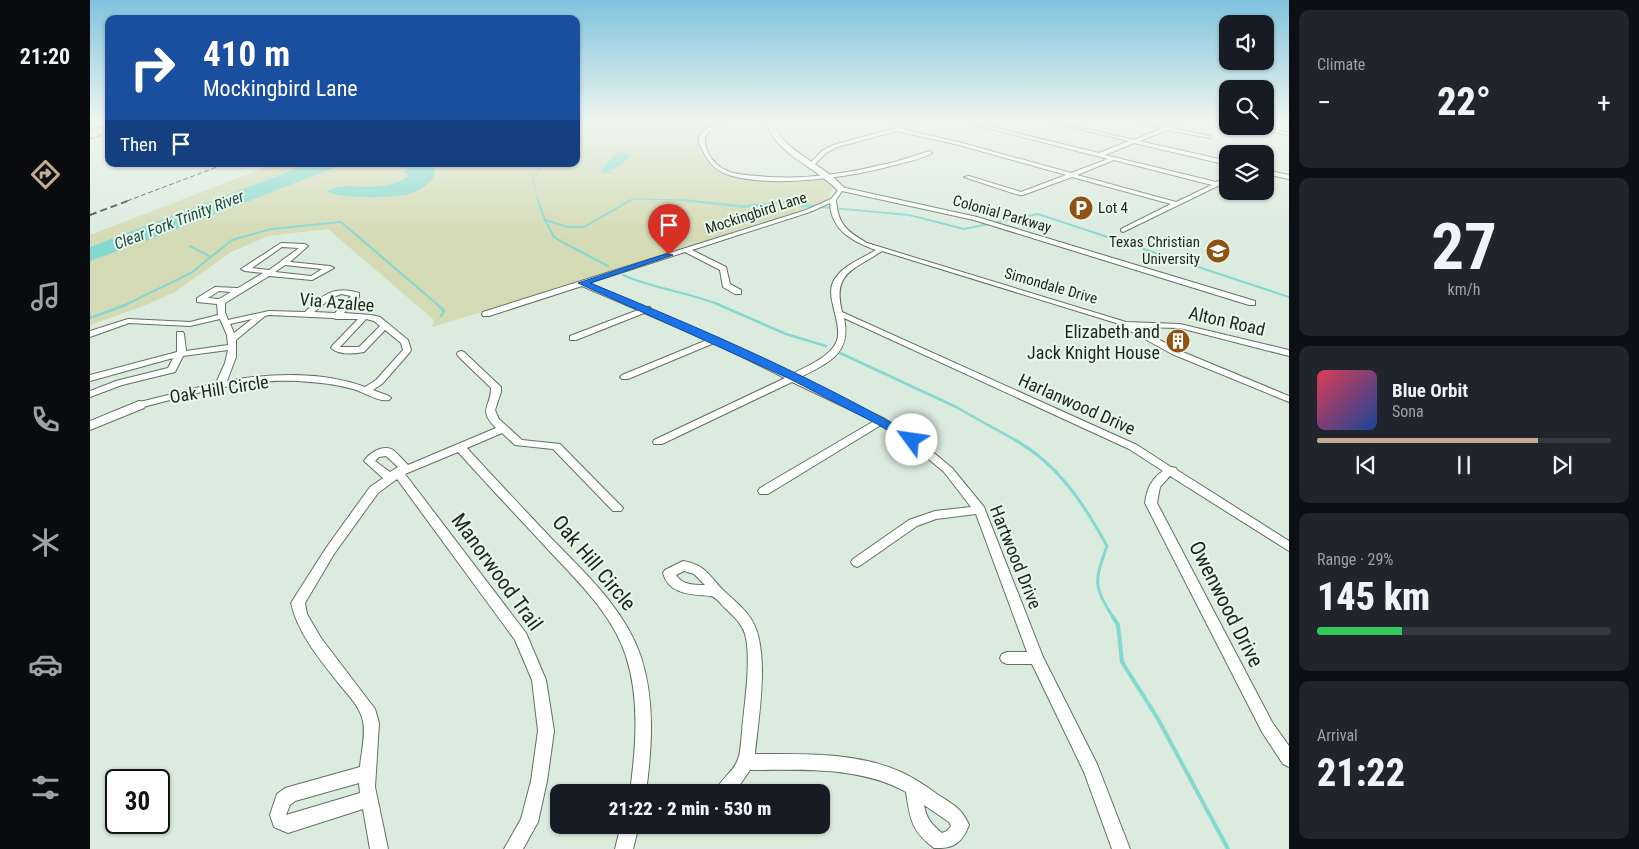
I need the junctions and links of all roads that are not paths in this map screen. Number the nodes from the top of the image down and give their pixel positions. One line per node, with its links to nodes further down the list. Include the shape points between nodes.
1 (710, 161): 11 (street, via 726,173 741,176)
2 (809, 161): 8 (street)
3 (815, 161): 8 (street)
4 (905, 161): 11 (street)
5 (1018, 161): 10 (street)
6 (1108, 161): 10 (street)
7 (1124, 161): 15 (street)
8 (813, 163): 11 (street)
9 (1274, 174): 13 (street)
10 (1072, 175): 12 (street, via 1021,194); 18 (street)
11 (830, 176): 16 (street)
12 (966, 177)
13 (1289, 177)
14 (1219, 183): 15 (street)
15 (1216, 184): 18 (street)
16 (840, 190): 17 (street); 28 (street, Colonial Parkway, via 950,212)
17 (833, 200): 20 (street, Mockingbird Lane); 21 (street, Simondale Drive, via 835,221 843,230)
18 (1177, 204): 19 (street)
19 (1123, 230)
20 (686, 250): 24 (street, Mockingbird Lane); 26 (street, via 723,269 726,285)
21 (880, 250): 30 (street, via 840,276 834,288); 37 (street, Simondale Drive)
22 (284, 263): 23 (street); 23 (street, via 330,268 312,278); 23 (street, via 306,246 281,245 245,269)
23 (269, 273): 25 (street)
24 (582, 283): 29 (street, Hartwood Drive); 32 (street, Mockingbird Lane)
25 (237, 290): 27 (street); 27 (street, via 218,289 200,300)
26 (738, 292)
27 (221, 302): 36 (street)
28 (1252, 303)
29 (648, 310): 41 (street); 42 (street, Hartwood Drive)
30 (839, 313): 48 (street, via 842,337 839,348 830,357); 62 (street, Harlanwood Drive, via 1133,446)
31 (264, 314): 33 (street, Via Azalee); 36 (street, Via Azalee); 43 (street)
32 (486, 314)
33 (307, 315): 34 (street, Via Azalee); 34 (street, via 328,295 356,295)
34 (336, 317): 35 (street, Via Azalee)
35 (364, 317): 38 (street, Via Azalee); 38 (street, via 335,348 361,350)
36 (224, 319): 39 (street, Via Azalee, via 190,324 128,320); 43 (street)
37 (1126, 324): 44 (street, Alton Road, via 1180,326); 54 (street, Simondale Drive, via 1175,352)
38 (385, 325): 51 (street, Via Azalee, via 405,342 407,350 382,379)
39 (90, 334)
40 (180, 334): 45 (street)
41 (573, 338)
42 (714, 340): 47 (street); 48 (street, Hartwood Drive)
43 (232, 343): 45 (street); 50 (street)
44 (1289, 353)
45 (180, 354): 49 (street); 52 (street, via 172,370 128,380)
46 (461, 354): 59 (street, via 496,387 490,410)
47 (626, 377)
48 (794, 377): 57 (street, Hartwood Drive); 60 (street)
49 (90, 378)
50 (220, 385): 51 (street, Oak Hill Circle, via 296,379); 55 (street, Oak Hill Circle)
51 (368, 389): 53 (street, Oak Hill Circle)
52 (90, 394)
53 (386, 398)
54 (1289, 399)
55 (139, 405): 56 (street, Oak Hill Circle); 58 (street, Oak Hill Circle)
56 (90, 417)
57 (881, 421): 64 (street); 66 (street, Hartwood Drive, via 934,458)
58 (90, 426)
59 (503, 429): 61 (street); 65 (street, via 519,443 556,446)
60 (658, 442)
61 (460, 447): 63 (street); 75 (street, Oak Hill Circle, via 593,591 626,638 635,660 640,687 643,753)
62 (1172, 470): 67 (street, Harlanwood Drive); 72 (street, Owenwood Drive, via 1159,477 1152,488 1152,502 1267,727)
63 (398, 473): 63 (street, Manorwood Trail, via 404,467 388,452 376,454 369,461 385,476); 74 (street, via 367,497 298,603 298,613 312,636 367,709 371,723); 81 (street, Manorwood Trail, via 521,638 540,680 546,731 539,781 529,822)
64 (764, 491)
65 (617, 508)
66 (980, 510): 68 (street, via 936,515 913,523); 71 (street, Hartwood Drive)
67 (1289, 547)
68 (857, 562)
69 (716, 591): 73 (street, via 745,620 752,634 754,688)
70 (1007, 658): 71 (street)
71 (1036, 658): 83 (street, Hartwood Drive, via 1091,768)
72 (1289, 759)
73 (746, 762): 76 (street); 77 (street, via 844,766 890,775)
74 (368, 773): 78 (street); 78 (street, via 291,794 283,800 278,816 280,821 288,824)
75 (639, 784)
76 (731, 784)
77 (913, 787)
78 (368, 799): 80 (street)
79 (628, 834): 82 (street)
80 (379, 849)
81 (513, 849)
82 (624, 849)
83 (1121, 849)

